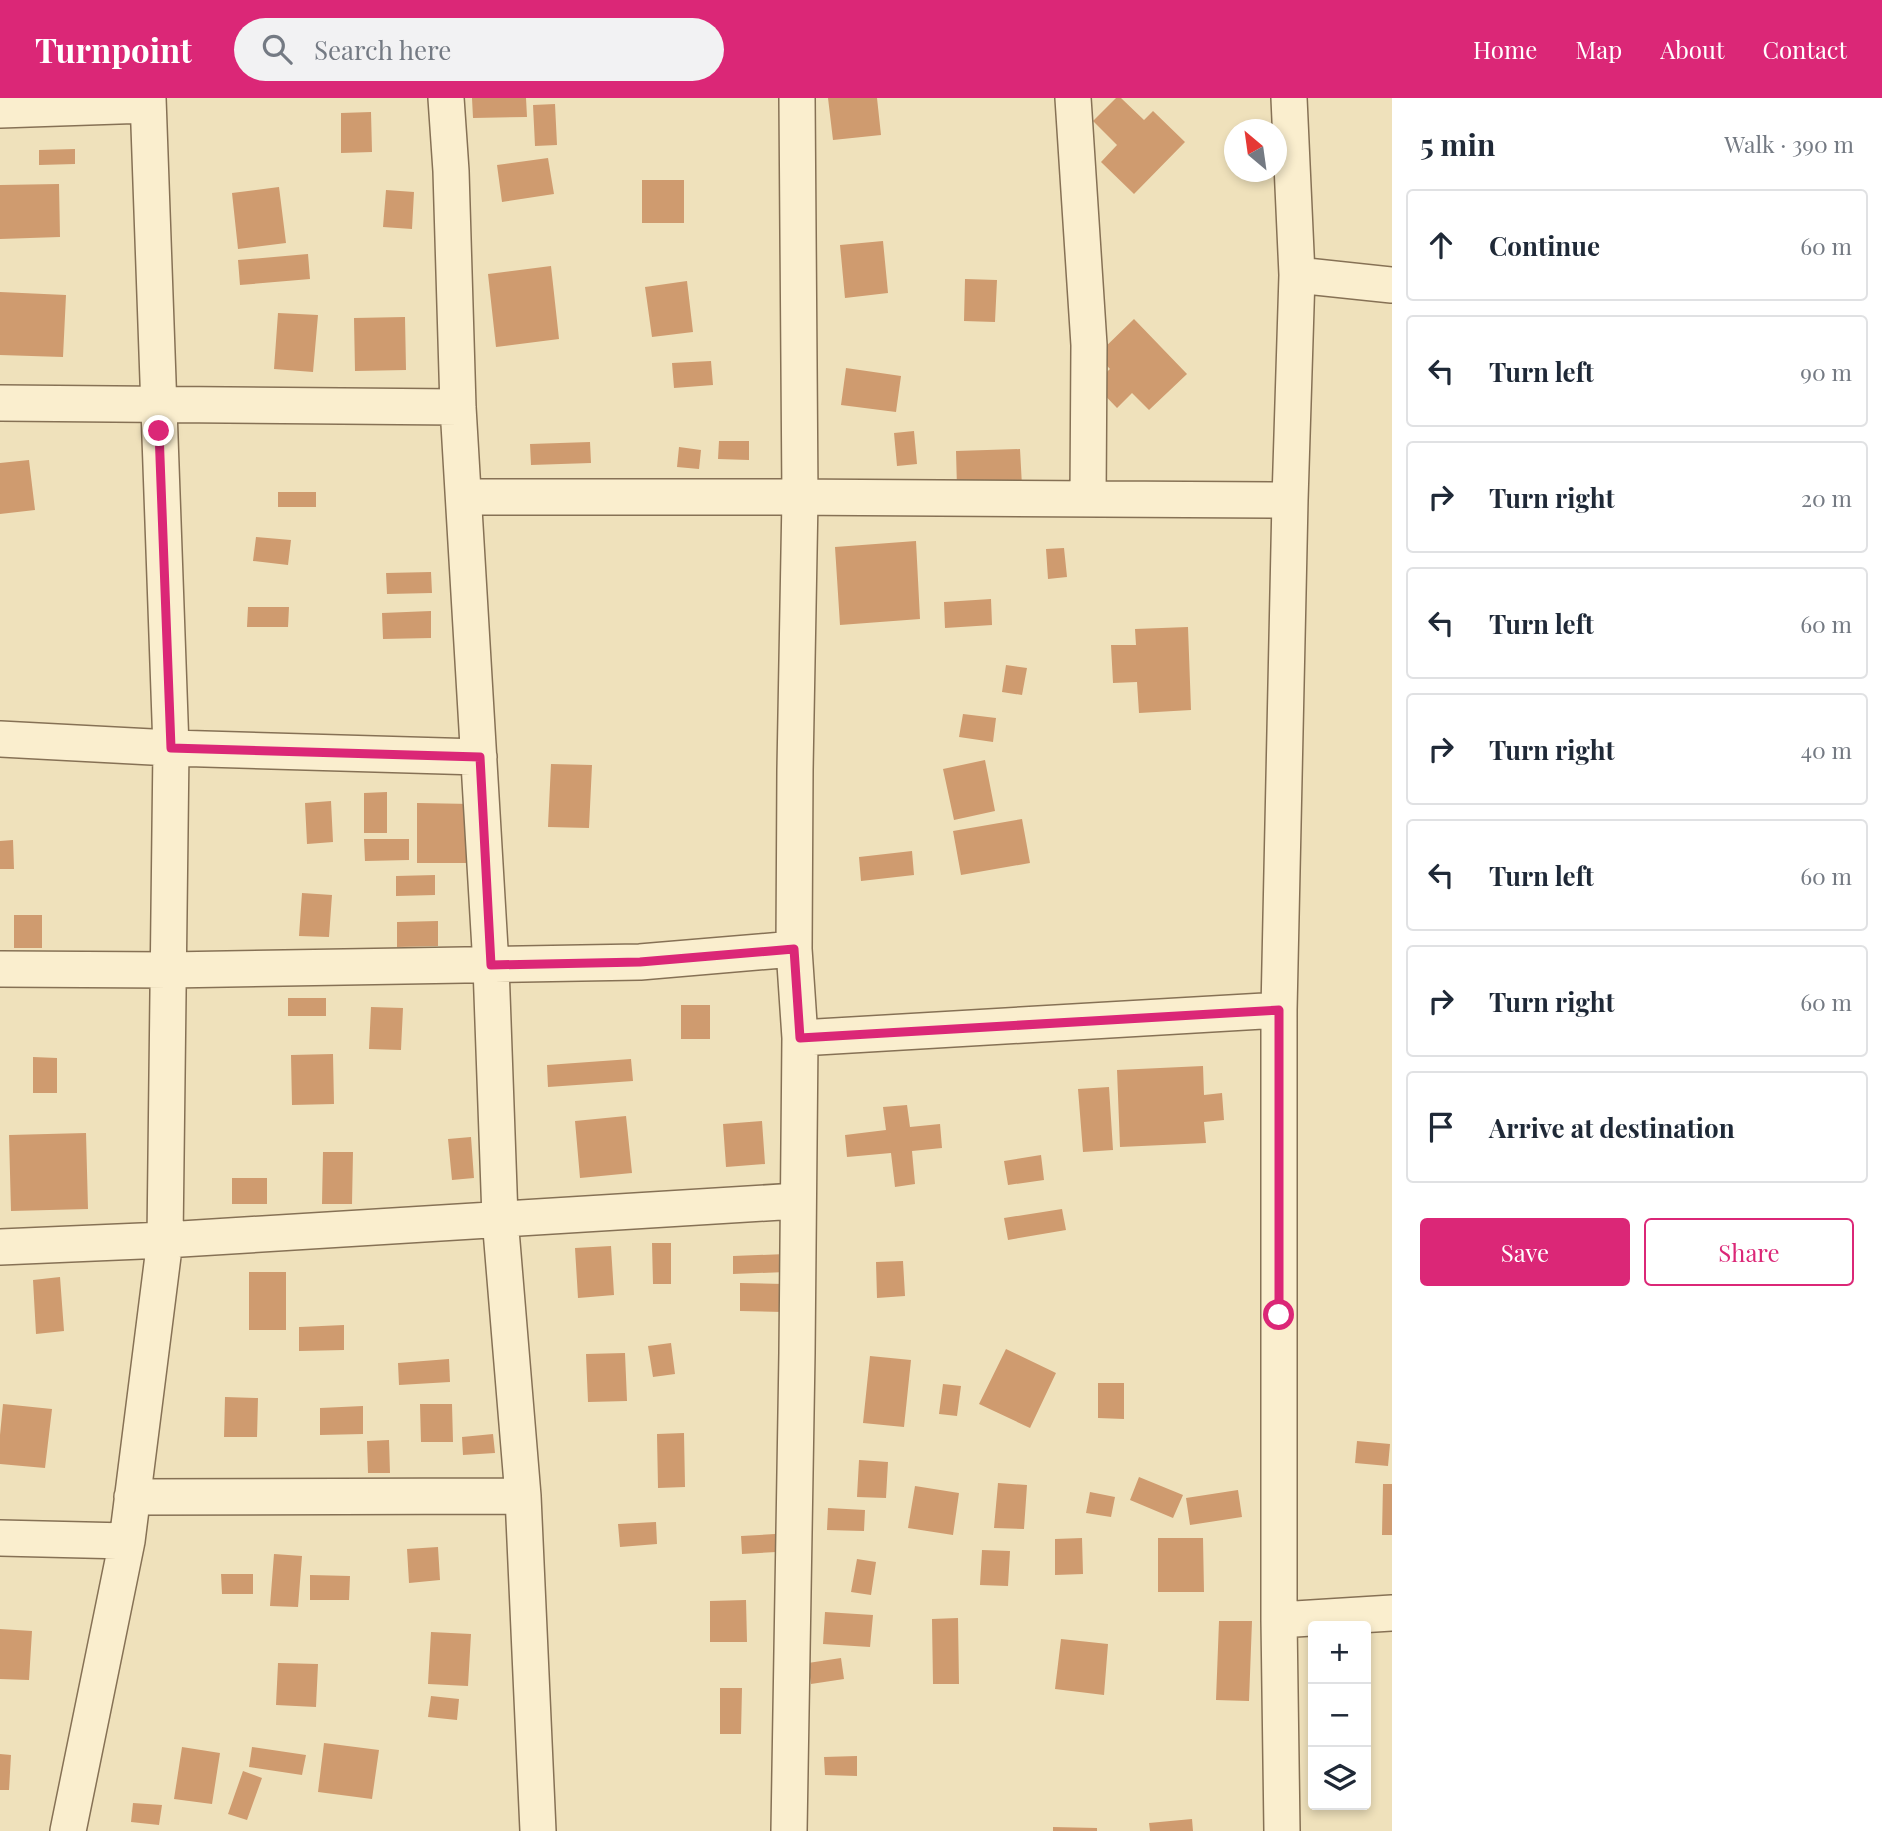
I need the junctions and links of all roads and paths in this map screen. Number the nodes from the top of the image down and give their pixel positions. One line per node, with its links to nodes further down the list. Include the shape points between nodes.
1 (446, 98): 11 (street)
2 (797, 98): 13 (street)
3 (1073, 98): 14 (street, via 1089,345)
4 (1289, 98): 7 (street)
5 (148, 102): 6 (street); 10 (street)
6 (0, 110)
7 (1297, 275): 8 (street); 15 (street)
8 (1392, 285)
9 (0, 403): 10 (street)
10 (158, 405): 11 (street); 17 (street)
11 (458, 407): 12 (street)
12 (464, 497): 13 (street); 18 (street)
13 (800, 498): 14 (street); 19 (street)
14 (1088, 499): 15 (street)
15 (1290, 500): 23 (street)
16 (0, 739): 17 (street)
17 (171, 748): 18 (street); 22 (street)
18 (480, 757): 20 (street)
19 (794, 949): 20 (street, via 640,962); 24 (street)
20 (491, 965): 22 (street); 26 (street)
21 (0, 969): 22 (street)
22 (169, 970): 27 (street)
23 (1279, 1010): 24 (street); 34 (street)
24 (800, 1038): 25 (street)
25 (797, 1201): 26 (street); 37 (street)
26 (500, 1218): 27 (street); 29 (street)
27 (165, 1240): 28 (street); 30 (street)
28 (0, 1247)
29 (523, 1496): 30 (street); 36 (street)
30 (132, 1497): 32 (street)
31 (0, 1538): 32 (street)
32 (127, 1541): 35 (street)
33 (1392, 1613): 34 (street)
34 (1279, 1620): 38 (street)
35 (68, 1831)
36 (538, 1831)
37 (789, 1831)
38 (1282, 1831)

